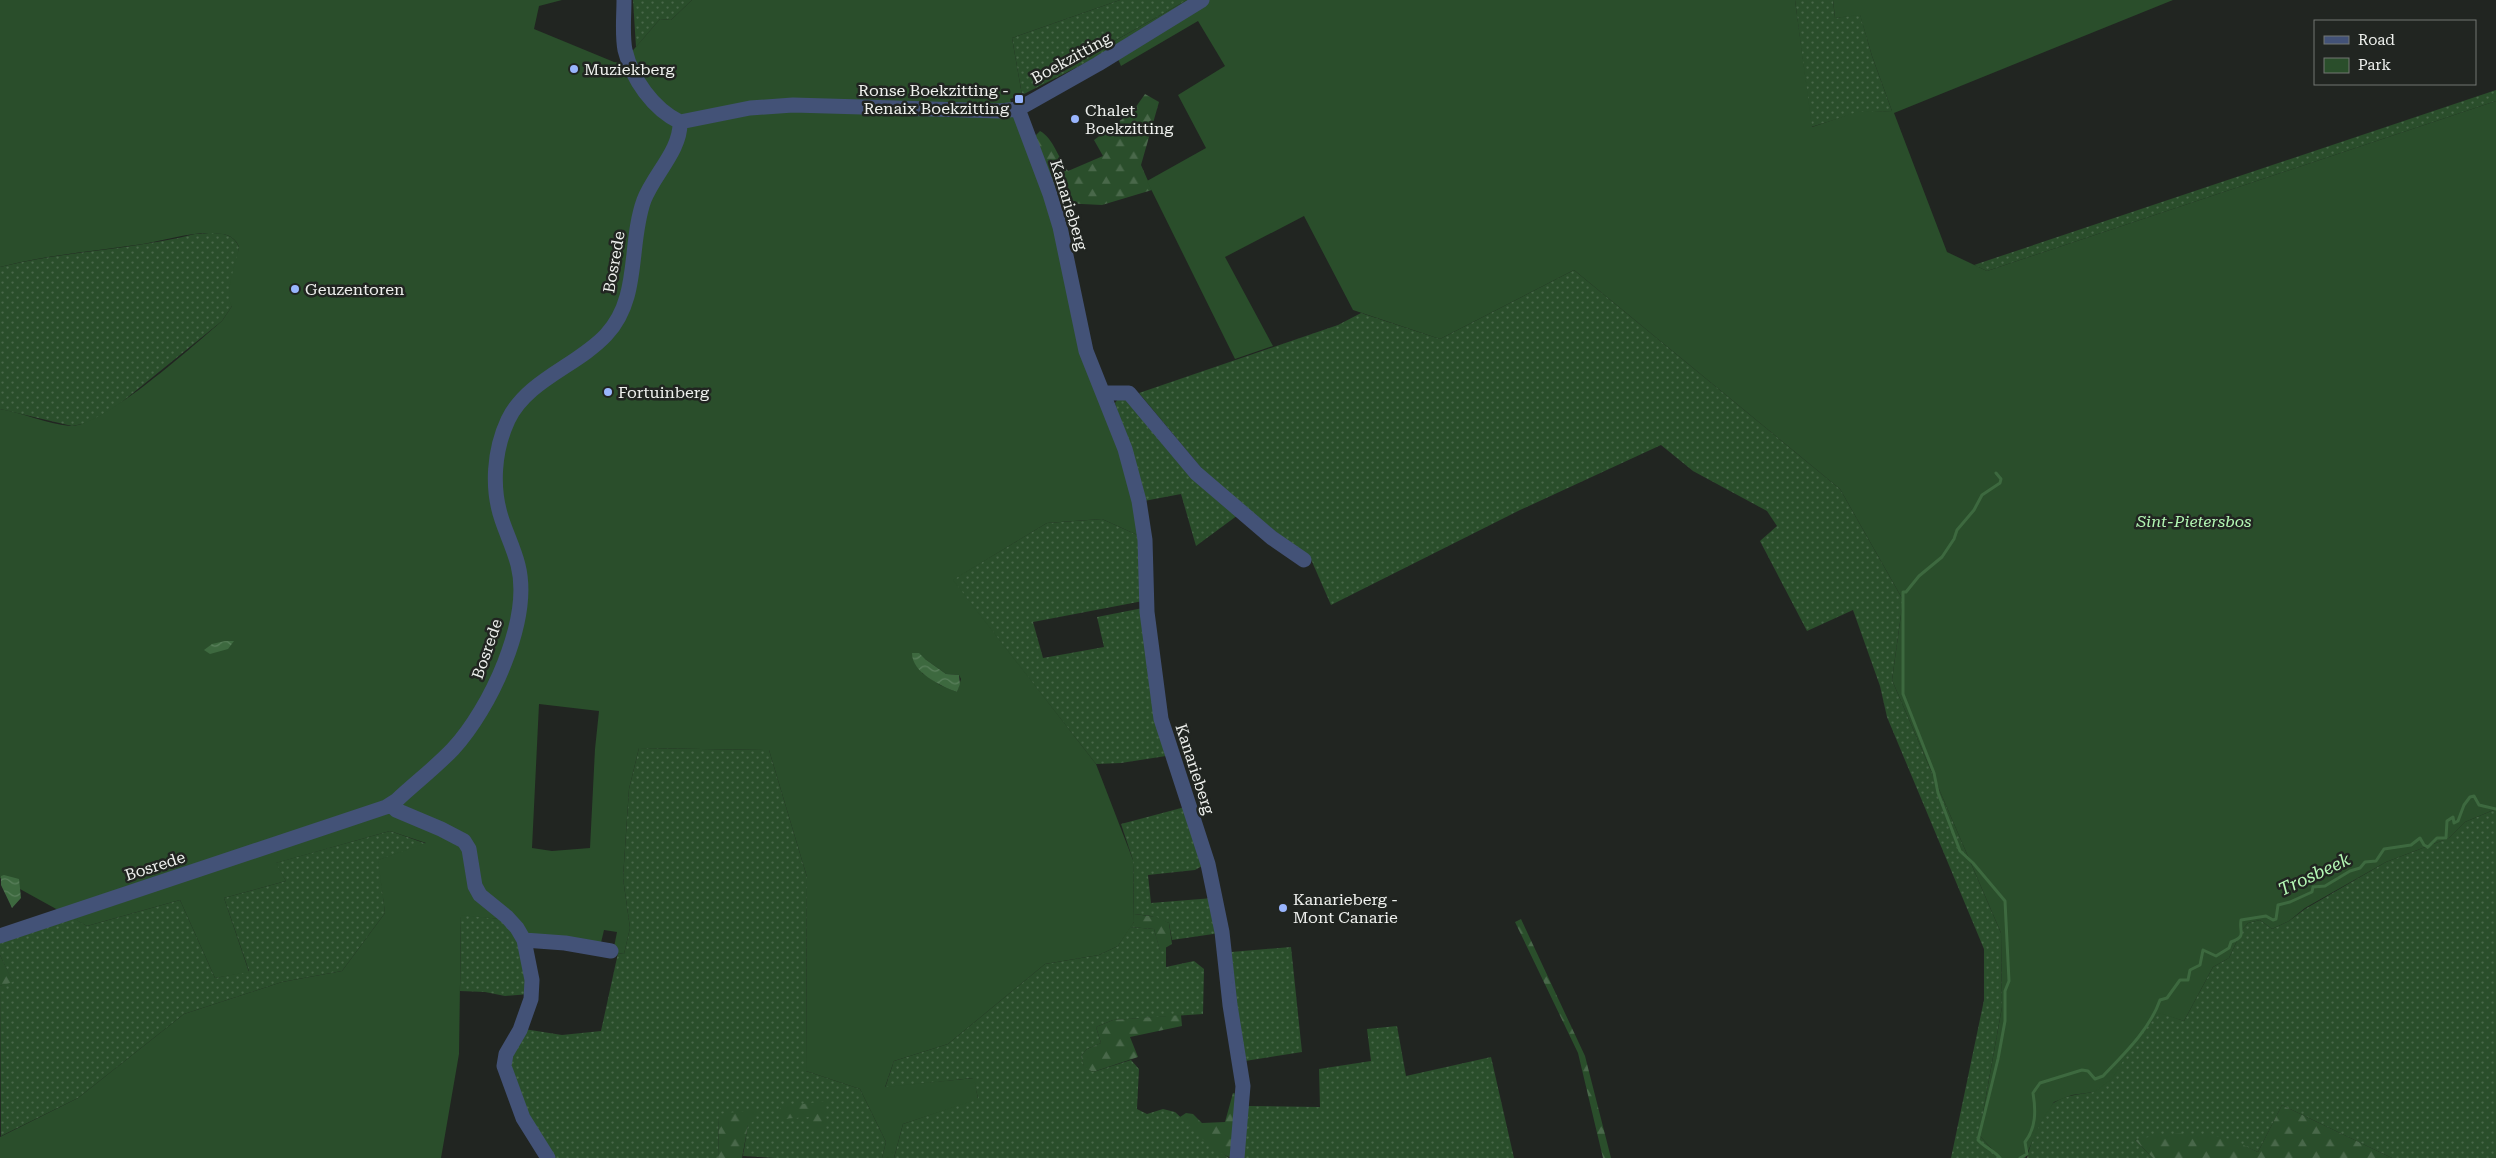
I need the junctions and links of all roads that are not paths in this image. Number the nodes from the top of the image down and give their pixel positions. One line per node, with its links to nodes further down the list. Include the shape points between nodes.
1 (624, 0): 4 (street, via 625,50 639,84 669,117)
2 (1202, 0): 3 (street, Boekzitting)
3 (1018, 109): 4 (street, Boekzitting, via 776,106); 5 (street, Kanarieberg, via 1060,227 1086,351)
4 (680, 122): 7 (street, Bosrede, via 679,136 641,210 631,282 617,320 589,350 528,392 514,409 502,434 496,458 497,495 501,518 518,563 521,584 518,611 501,672 458,742)
5 (1104, 393): 6 (street, via 1129,393 1196,473 1272,538); 12 (street, Kanarieberg, via 1125,449 1143,527 1147,612 1161,719 1208,864 1221,922 1230,1005 1243,1079 1244,1100)
6 (1304, 560)
7 (391, 805): 8 (street, Bosrede); 9 (street, via 464,841 480,896 518,928)
8 (0, 936)
9 (524, 940): 10 (street); 11 (street, via 532,980 531,1000 520,1030 506,1054 504,1066 519,1109)
10 (610, 951)
11 (548, 1158)
12 (1237, 1158)

